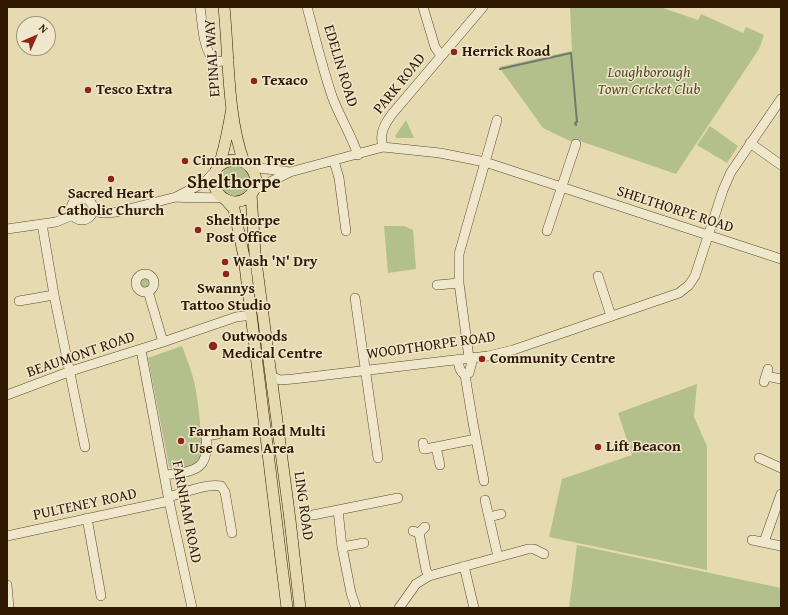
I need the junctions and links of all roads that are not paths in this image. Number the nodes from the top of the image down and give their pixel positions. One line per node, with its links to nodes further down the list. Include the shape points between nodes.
1 (200, 7): 7 (street, via 209,55 215,62)
2 (224, 7): 7 (main road, EPINAL WAY)
3 (307, 7): 14 (street, EDELIN ROAD, via 332,95)
4 (423, 7): 6 (street, via 435,47)
5 (483, 7): 6 (street, PARK ROAD)
6 (442, 56): 13 (street, PARK ROAD, via 384,125 381,134)
7 (229, 60): 9 (main road, EPINAL WAY)
8 (781, 99): 11 (street, WOODTHORPE ROAD)
9 (232, 108): 17 (main road, EPINAL WAY, via 241,154); 19 (main road, EPINAL WAY, via 226,144)
10 (497, 120): 16 (street)
11 (750, 143): 18 (street); 31 (street, WOODTHORPE ROAD, via 731,172)
12 (576, 144): 21 (street)
13 (382, 147): 14 (street); 16 (street, SHELTHORPE ROAD, via 440,153)
14 (358, 155): 15 (street)
15 (334, 161): 20 (street); 29 (street, via 339,178)
16 (485, 162): 21 (street, SHELTHORPE ROAD); 34 (street, via 461,246)
17 (247, 164): 19 (main road, via 240,160 229,160); 20 (street); 22 (main road, via 256,178)
18 (781, 164)
19 (217, 169): 23 (street, via 205,182); 24 (main road, via 214,183 218,194)
20 (290, 172): 22 (street)
21 (561, 188): 30 (street); 31 (street, SHELTHORPE ROAD)
22 (252, 192): 24 (main road, via 240,201); 50 (main road, LING ROAD, via 254,254)
23 (176, 197): 24 (street); 25 (street, via 117,212)
24 (224, 199): 40 (main road, LING ROAD, via 234,209 244,257)
25 (92, 211): 26 (street, via 86,219 78,219); 26 (street, via 90,202 81,198 72,204)
26 (73, 215): 27 (street)
27 (42, 224): 28 (street); 37 (street)
28 (7, 229)
29 (346, 231)
30 (547, 231)
31 (708, 235): 32 (street, SHELTHORPE ROAD); 41 (street, WOODTHORPE ROAD, via 695,276 685,289)
32 (781, 259)
33 (598, 276): 41 (street)
34 (459, 283): 35 (street); 44 (street)
35 (437, 285)
36 (148, 291): 42 (street)
37 (54, 295): 39 (street); 48 (street)
38 (355, 298): 47 (street)
39 (19, 301)
40 (251, 315): 42 (street, BEAUMONT ROAD, via 236,317); 46 (main road, LING ROAD)
41 (611, 316): 44 (street, WOODTHORPE ROAD, via 514,350)
42 (163, 342): 43 (street, BEAUMONT ROAD)
43 (141, 350): 48 (street, BEAUMONT ROAD); 63 (street, FARNHAM ROAD)
44 (471, 358): 45 (street, WOODTHORPE ROAD); 49 (street, via 469,372)
45 (458, 359): 47 (street, WOODTHORPE ROAD); 49 (street, via 459,368)
46 (257, 362): 50 (main road); 90 (main road, LING ROAD)
47 (365, 371): 50 (street, WOODTHORPE ROAD, via 280,380); 59 (street)
48 (71, 372): 53 (street, BEAUMONT ROAD); 57 (street)
49 (465, 375): 55 (street)
50 (271, 376): 91 (main road, LING ROAD)
51 (766, 376): 52 (street)
52 (781, 379)
53 (7, 395)
54 (218, 434): 63 (street, via 205,431 207,453 200,466)
55 (476, 439): 58 (street); 64 (street)
56 (423, 443): 58 (street, via 424,449)
57 (85, 447)
58 (436, 447): 61 (street)
59 (378, 458)
60 (759, 458): 62 (street)
61 (440, 465)
62 (781, 468)
63 (165, 475): 67 (street, FARNHAM ROAD)
64 (484, 481)
65 (781, 494): 78 (street)
66 (398, 498): 69 (street, LING ROAD)
67 (169, 499): 73 (street, PULTENEY ROAD); 75 (street, PULTENEY ROAD, via 201,488 220,486 225,492 225,521); 89 (street, FARNHAM ROAD)
68 (485, 500): 72 (street)
69 (338, 510): 71 (street, LING ROAD); 81 (street)
70 (501, 514): 72 (street)
71 (313, 515)
72 (488, 517): 83 (street)
73 (87, 518): 76 (street, PULTENEY ROAD); 87 (street)
74 (419, 531): 85 (street)
75 (232, 533)
76 (7, 536)
77 (752, 540): 78 (street)
78 (764, 542): 80 (street)
79 (364, 543): 81 (street)
80 (781, 546)
81 (342, 547): 92 (street)
82 (546, 554): 83 (street, via 528,549)
83 (498, 557): 84 (street)
84 (464, 566): 85 (street); 94 (street)
85 (429, 576): 93 (street, via 416,584)
86 (7, 585): 88 (street)
87 (101, 596)
88 (9, 608)
89 (192, 608)
90 (287, 608)
91 (300, 608)
92 (356, 608)
93 (399, 608)
94 (474, 608)

